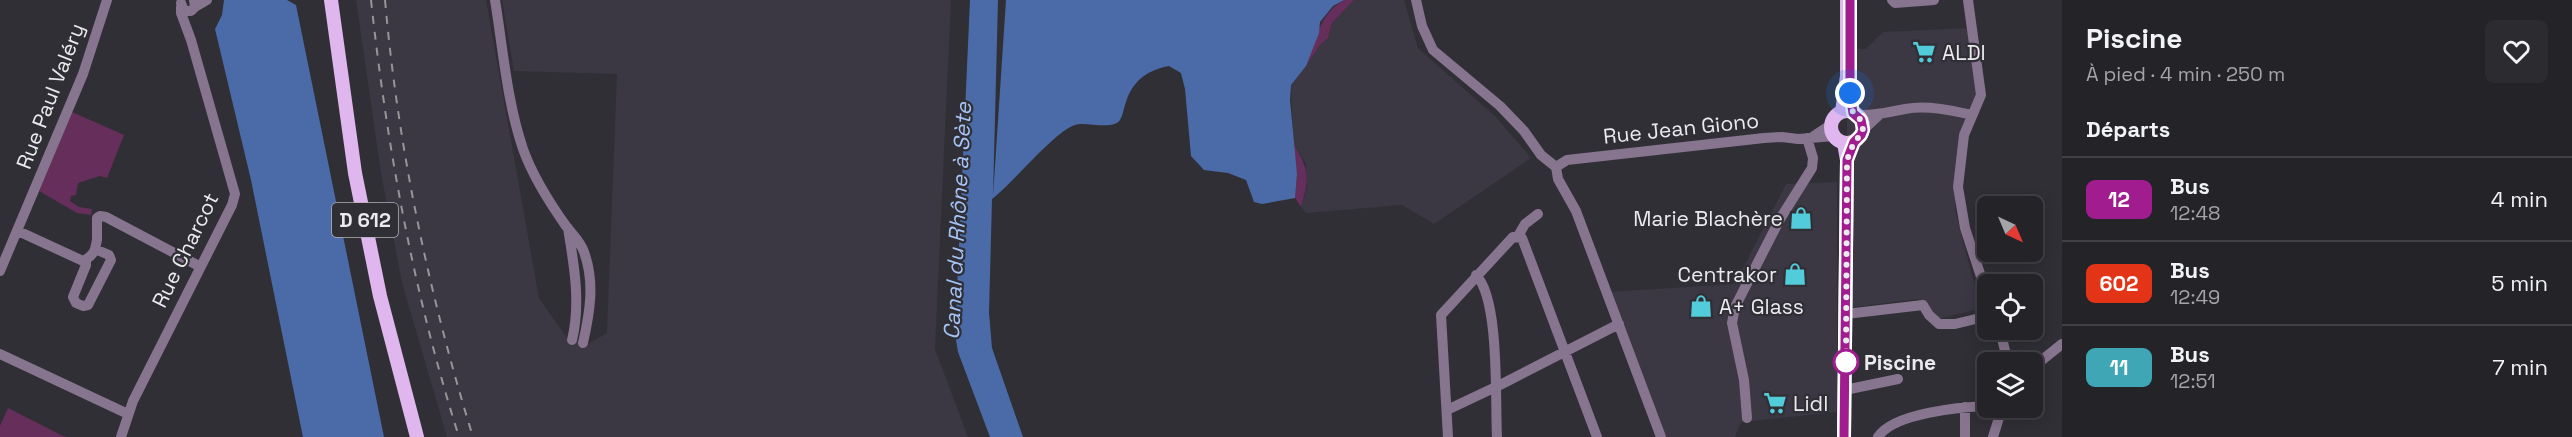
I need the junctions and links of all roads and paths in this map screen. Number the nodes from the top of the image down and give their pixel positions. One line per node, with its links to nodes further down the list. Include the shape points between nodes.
1 (107, 0): 22 (street, Rue Paul Valéry, via 83,74)
2 (207, 0): 11 (street)
3 (331, 0): 53 (main road, D 612, via 355,173 383,307)
4 (495, 0): 21 (street, via 523,148 529,166)
5 (1416, 0): 19 (street, via 1433,50 1500,106)
6 (1848, 0): 13 (main road)
7 (1892, 0): 8 (street)
8 (1934, 0)
9 (1965, 0): 15 (street, via 1981,95)
10 (180, 3): 11 (street, via 186,11); 12 (street, Rue Charcot)
11 (194, 5): 12 (street, Rue Charcot)
12 (191, 40): 27 (street, Rue Charcot, via 235,194)
13 (1851, 114): 14 (street); 16 (main road, via 1861,120); 17 (main road, via 1835,117)
14 (1878, 116): 15 (street, via 1916,108 1944,109); 16 (street)
15 (1971, 116): 29 (street, via 1964,135 1959,196)
16 (1863, 130): 17 (main road, via 1861,135)
17 (1841, 136): 18 (street); 32 (main road, via 1847,160)
18 (1809, 138): 19 (street, Rue Jean Giono, via 1764,138 1567,160); 50 (street, via 1812,168 1780,219 1735,307 1732,323)
19 (1556, 167): 35 (street)
20 (1538, 214): 23 (street)
21 (567, 228): 31 (street); 33 (street, via 585,253 590,280)
22 (18, 231): 25 (street, Rue Paul Valéry); 26 (street, via 78,260)
23 (1518, 236): 30 (street); 40 (street)
24 (94, 249): 26 (street); 26 (street, via 109,255 111,260 88,304 83,306 73,297); 27 (street, via 100,216)
25 (2, 259): 28 (street, Rue Paul Valéry)
26 (86, 260)
27 (199, 266): 49 (street, Rue Charcot)
28 (0, 272)
29 (1980, 274)
30 (1476, 275): 44 (street, via 1490,307); 48 (street, via 1441,315)
31 (576, 279): 33 (street); 36 (street)
32 (1846, 314): 34 (street, via 1923,304 1939,324); 45 (main road)
33 (586, 315): 36 (street); 38 (street)
34 (1977, 319)
35 (1619, 324): 40 (street); 57 (street)
36 (576, 325): 37 (street)
37 (572, 340)
38 (583, 343)
39 (2062, 344): 42 (street)
40 (1566, 352): 44 (street); 56 (street)
41 (0, 354): 49 (street)
42 (2043, 359)
43 (1898, 379): 45 (street)
44 (1495, 388): 48 (street); 55 (street)
45 (1845, 390): 58 (main road)
46 (1977, 406): 47 (street)
47 (1965, 407): 59 (street, via 1894,424); 60 (street)
48 (1447, 410): 54 (street)
49 (128, 414): 52 (street, Rue Charcot)
50 (1747, 418)
51 (1998, 418): 61 (street)
52 (121, 437)
53 (417, 437)
54 (1448, 437)
55 (1497, 437)
56 (1597, 437)
57 (1661, 437)
58 (1844, 437)
59 (1878, 437)
60 (1965, 437)
61 (1993, 437)

